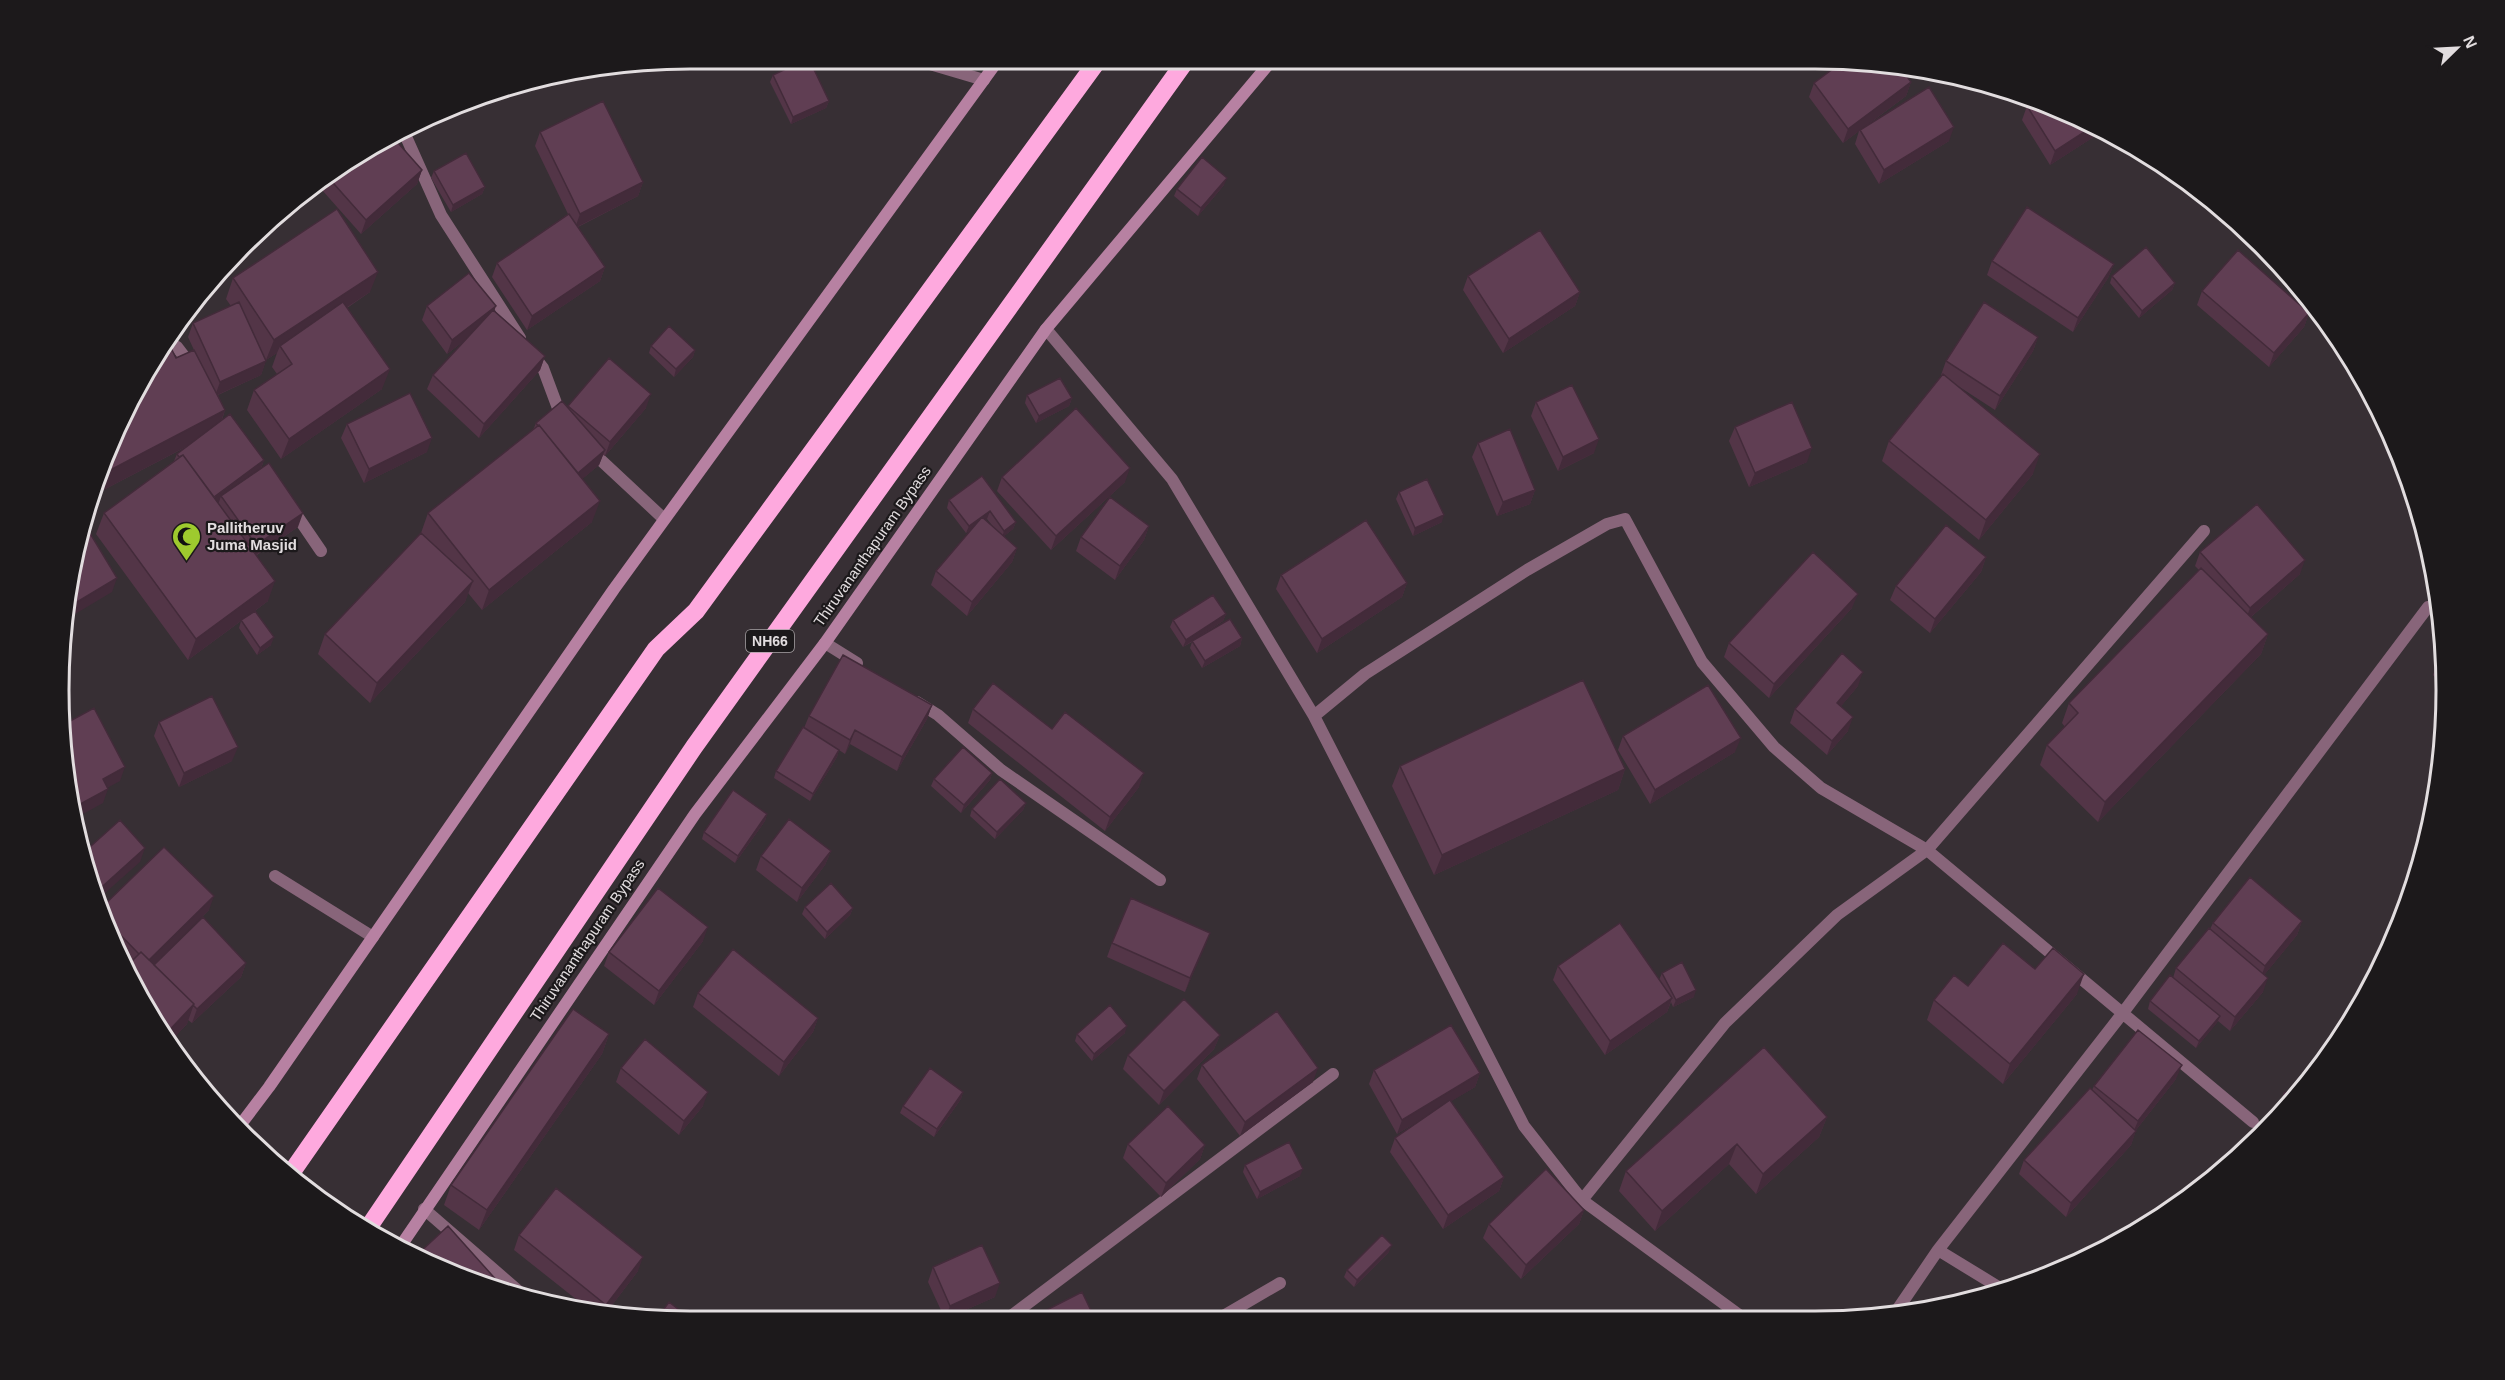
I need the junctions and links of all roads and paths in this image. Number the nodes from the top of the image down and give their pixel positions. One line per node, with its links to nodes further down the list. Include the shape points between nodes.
1 (947, 69): 6 (street)
2 (992, 69): 6 (street)
3 (1092, 69): 30 (highway, via 696,611 656,649)
4 (1180, 69): 33 (highway, Thiruvananthapuram Bypass / NH66, via 694,747)
5 (1265, 69): 8 (street, Thiruvananthapuram Bypass)
6 (984, 80): 14 (street)
7 (407, 137): 11 (street, via 441,215 513,329 543,368 561,418)
8 (1046, 329): 18 (street, Thiruvananthapuram Bypass); 21 (street, via 1172,479)
9 (174, 345): 10 (street)
10 (203, 382)
11 (570, 429)
12 (584, 444): 14 (street)
13 (282, 494): 16 (street)
14 (664, 519): 25 (street)
15 (2204, 531): 22 (street)
16 (321, 551)
17 (2428, 607): 26 (street)
18 (825, 643): 19 (street); 32 (street, Thiruvananthapuram Bypass, via 695,814)
19 (872, 673)
20 (909, 697): 24 (street, via 938,715 1001,770)
21 (1314, 717): 22 (street, via 1365,674 1527,570 1607,524 1625,519 1702,662 1774,747 1821,789); 31 (street, via 1524,1126)
22 (1926, 850): 26 (street); 31 (street, via 1837,915 1725,1023)
23 (275, 876): 25 (street)
24 (1160, 880)
25 (373, 937): 28 (street)
26 (2121, 1014): 29 (street); 35 (street)
27 (1334, 1074): 40 (street)
28 (243, 1121)
29 (2253, 1122)
30 (294, 1168)
31 (1581, 1200): 42 (street)
32 (424, 1209): 34 (street, Thiruvananthapuram Bypass); 38 (street)
33 (371, 1223)
34 (403, 1241)
35 (1938, 1250): 37 (street); 39 (street)
36 (1280, 1284): 41 (street)
37 (1994, 1284)
38 (512, 1285)
39 (1900, 1305)
40 (1018, 1311)
41 (1232, 1311)
42 (1734, 1311)

